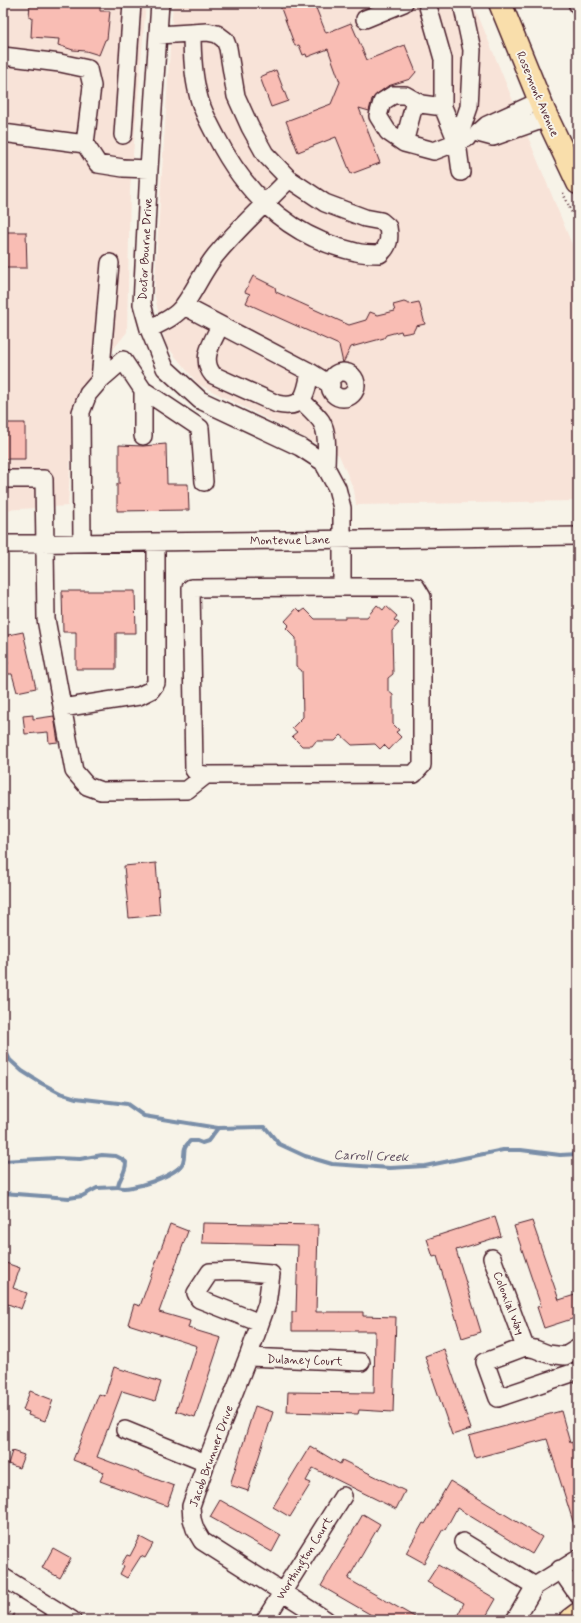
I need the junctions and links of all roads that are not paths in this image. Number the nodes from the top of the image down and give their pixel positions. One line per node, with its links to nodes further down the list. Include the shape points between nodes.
1 (132, 3): 15 (street)
2 (160, 3): 9 (street, Doctor Bourne Drive)
3 (404, 3): 7 (street)
4 (427, 3): 12 (street, via 443,59)
5 (462, 3): 16 (street, via 472,50 469,107)
6 (500, 3): 13 (main road, Rosemont Avenue)
7 (365, 19)
8 (192, 33): 9 (street); 21 (street, via 217,34 225,40 236,96 250,128 265,154); 23 (street, via 192,62 198,95 211,128 226,156)
9 (158, 35): 19 (street, Doctor Bourne Drive)
10 (3, 56): 18 (street, via 88,69 92,86)
11 (415, 100): 12 (street, via 421,104); 17 (street); 17 (street, via 405,95 393,95 382,102 378,116 388,132)
12 (443, 107): 16 (street)
13 (544, 110): 16 (street, via 493,138 478,133); 22 (main road, Rosemont Avenue)
14 (3, 133): 18 (street)
15 (123, 135)
16 (457, 142): 17 (street, via 434,151); 20 (street)
17 (404, 143)
18 (85, 144): 19 (street, via 98,164)
19 (149, 169): 27 (street, Doctor Bourne Drive, via 142,304)
20 (461, 172)
21 (289, 179): 23 (street); 23 (street, via 325,204 381,221 388,227 390,238 386,249 380,254 357,253 318,240 287,223)
22 (578, 183)
23 (265, 204): 25 (street, via 215,256)
24 (110, 263): 29 (street)
25 (184, 306): 26 (street); 27 (street, via 169,319)
26 (220, 326): 28 (street); 32 (street, via 206,361 207,368 213,375 277,404 286,406)
27 (149, 329): 34 (street, Doctor Bourne Drive, via 165,368 200,400 300,447 323,462)
28 (310, 372): 30 (street); 32 (street)
29 (100, 380): 31 (street, via 123,360); 40 (street, via 88,394 81,412)
30 (330, 384)
31 (143, 390): 33 (street); 36 (street, via 200,428)
32 (302, 401): 34 (street, via 324,428)
33 (143, 436)
34 (326, 468): 38 (street, Doctor Bourne Drive, via 337,488 342,508)
35 (3, 479): 42 (street, via 44,479)
36 (204, 482)
37 (578, 536): 38 (street, Montevue Lane)
38 (341, 539): 39 (street, Montevue Lane); 43 (street, Doctor Bourne Drive)
39 (156, 542): 40 (street, Montevue Lane); 44 (street, via 156,683 151,690 139,696)
40 (82, 543): 42 (street, Montevue Lane)
41 (3, 544): 42 (street, Montevue Lane)
42 (44, 544): 44 (street, via 46,619)
43 (342, 587): 45 (street, via 191,588 194,770 198,774); 45 (street, via 416,587 422,597 422,765 414,774)
44 (62, 708): 45 (street, via 74,771 87,786 101,791 188,790)
45 (206, 775)
46 (492, 1258): 48 (street, Colonial Way)
47 (260, 1323): 50 (street, Jacob Brunner Drive)
48 (525, 1347): 49 (street, Colonial Way, via 548,1354); 52 (street, Colonial Way, via 485,1362 498,1398)
49 (571, 1352): 52 (street, Colonial Way)
50 (248, 1358): 51 (street, Dulaney Court); 54 (street, Jacob Brunner Drive)
51 (362, 1362)
52 (578, 1370)
53 (125, 1430): 54 (street)
54 (206, 1462): 61 (street, Jacob Brunner Drive, via 191,1506 192,1519 198,1535 202,1541)
55 (342, 1496): 61 (street, Worthington Court)
56 (462, 1542): 60 (street)
57 (578, 1560): 58 (street)
58 (560, 1570): 60 (street); 62 (street)
59 (3, 1577): 64 (street)
60 (535, 1586): 67 (street)
61 (282, 1592): 65 (street, Worthington Court); 66 (street, Jacob Brunner Drive)
62 (578, 1595)
63 (578, 1614): 68 (main road)
64 (72, 1620)
65 (265, 1620)
66 (326, 1620)
67 (515, 1620)
68 (570, 1620)

